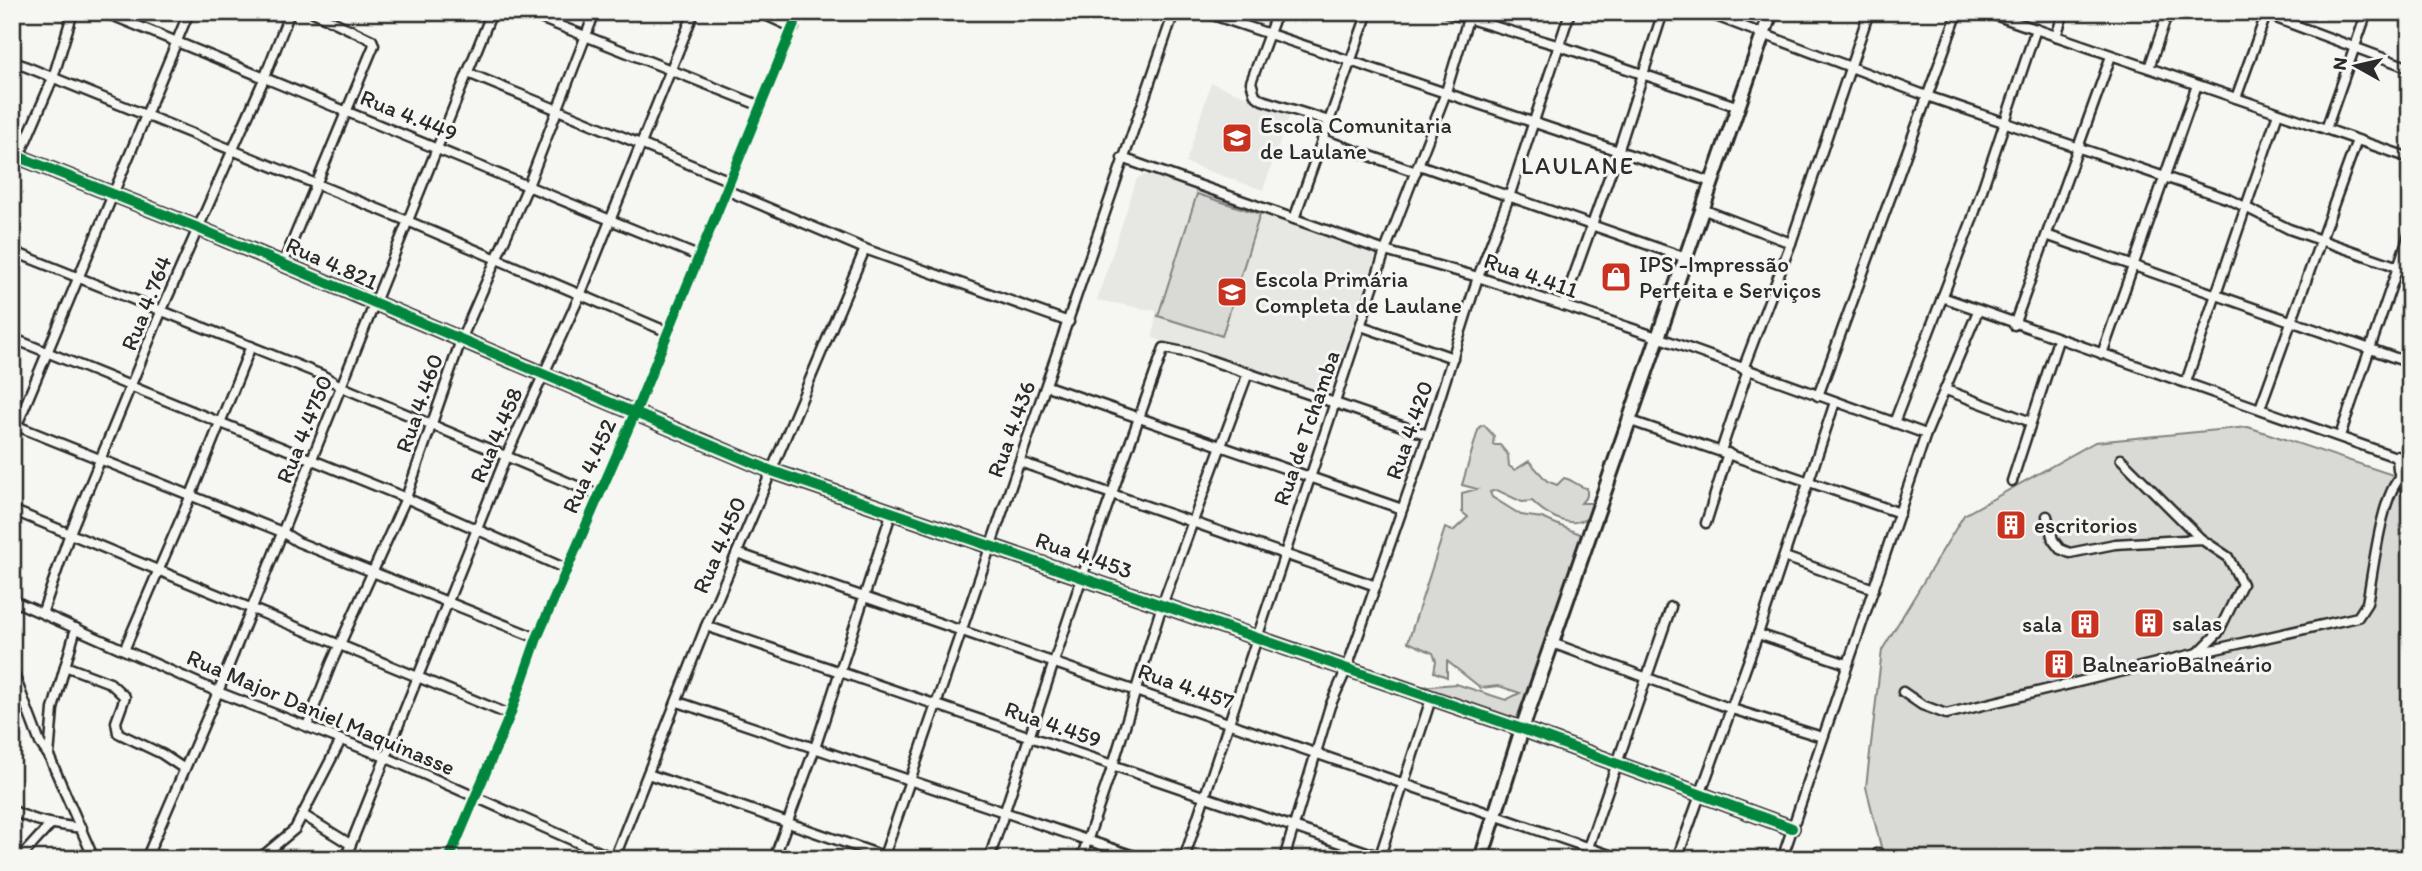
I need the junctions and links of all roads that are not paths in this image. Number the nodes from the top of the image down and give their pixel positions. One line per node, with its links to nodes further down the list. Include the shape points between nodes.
1 (73, 12): 47 (street)
2 (104, 12): 35 (street, Rua 4.449)
3 (188, 12): 35 (street)
4 (290, 12): 48 (street, Rua 4.764)
5 (313, 12): 55 (street, via 374,45)
6 (492, 12): 45 (street, Rua 4.4750)
7 (525, 12): 34 (street)
8 (595, 12): 34 (street, Rua 4.460)
9 (694, 12): 44 (street, Rua 4.458)
10 (759, 12): 29 (street)
11 (799, 12): 29 (street, Rua 4.452)
12 (1174, 12): 71 (street, Rua 4.436)
13 (1204, 12): 32 (street)
14 (1277, 12): 32 (street)
15 (1368, 12): 40 (street)
16 (1446, 12): 28 (street)
17 (1570, 12): 36 (street, Rua 4.420)
18 (1663, 12): 46 (street)
19 (1705, 12): 31 (street)
20 (1771, 12): 31 (street)
21 (1869, 12): 41 (street)
22 (1958, 12): 51 (street)
23 (1986, 12): 30 (street)
24 (2064, 12): 33 (street)
25 (2168, 12): 42 (street)
26 (2367, 12): 37 (street)
27 (2264, 13): 37 (street); 52 (street)
28 (1468, 16): 36 (street); 50 (street, Rua de Tchamba)
29 (794, 28): 53 (street, Rua 4.452)
30 (2036, 29): 33 (street); 60 (street)
31 (1763, 33): 41 (street, via 1784,45); 54 (street)
32 (1269, 34): 40 (street); 59 (street, via 1251,82 1259,99)
33 (2056, 36): 38 (street)
34 (586, 37): 44 (street); 56 (street, Rua 4.460)
35 (177, 42): 48 (street, Rua 4.449); 58 (street)
36 (1560, 46): 46 (street); 61 (street, Rua 4.420)
37 (2356, 46): 43 (street); 62 (street)
38 (2111, 56): 42 (street); 67 (street)
39 (12, 61): 47 (street)
40 (1349, 62): 50 (street); 59 (street)
41 (1851, 66): 51 (street); 92 (street)
42 (2149, 68): 49 (street)
43 (2410, 68)
44 (669, 70): 53 (street); 65 (street, Rua 4.458)
45 (468, 74): 56 (street); 66 (street, Rua 4.4750)
46 (1643, 75): 54 (street); 69 (street)
47 (54, 78): 58 (street); 70 (street)
48 (264, 79): 55 (street, Rua 4.449); 68 (street, Rua 4.764)
49 (2197, 85): 52 (street); 75 (street)
50 (1445, 95): 61 (street); 73 (street, Rua de Tchamba)
51 (1927, 96): 60 (street); 135 (street)
52 (2236, 98): 57 (street)
53 (761, 106): 79 (street, Rua 4.452)
54 (1736, 106): 76 (street)
55 (348, 111): 66 (street, Rua 4.449); 77 (street)
56 (558, 111): 65 (street); 78 (street, Rua 4.460)
57 (2278, 113): 62 (street); 82 (street)
58 (148, 115): 68 (street); 80 (street)
59 (1329, 121): 63 (street)
60 (2003, 121): 67 (street); 107 (street, via 1981,194)
61 (1534, 122): 69 (street); 81 (street, Rua 4.420)
62 (2326, 129): 64 (street)
63 (1322, 139): 73 (street); 85 (street)
64 (2357, 140): 72 (street); 91 (street)
65 (641, 146): 79 (street); 84 (street, Rua 4.458)
66 (439, 148): 78 (street, Rua 4.449); 86 (street, Rua 4.4750)
67 (2080, 149): 75 (street); 90 (street)
68 (232, 151): 77 (street); 88 (street, Rua 4.764)
69 (1618, 152): 76 (street); 87 (street)
70 (15, 155): 74 (street); 80 (street, Rua 4.821)
71 (1122, 158): 85 (street, Rua 4.411); 112 (street, Rua 4.436)
72 (2410, 158)
73 (1417, 169): 81 (street); 95 (street, Rua de Tchamba)
74 (12, 173)
75 (2164, 176): 82 (street); 100 (street)
76 (1711, 182): 83 (street)
77 (317, 185): 86 (street); 99 (street)
78 (528, 186): 84 (street, Rua 4.449); 98 (street, Rua 4.460)
79 (728, 186): 93 (street); 96 (street, Rua 4.452)
80 (113, 194): 88 (street, Rua 4.821); 104 (street)
81 (1509, 197): 87 (street); 103 (street, Rua 4.420)
82 (2245, 207): 91 (street); 106 (street)
83 (1702, 209): 92 (street); 97 (street)
84 (611, 219): 96 (street, Rua 4.449); 105 (street, Rua 4.458)
85 (1294, 219): 95 (street, Rua 4.411)
86 (410, 222): 98 (street); 108 (street, Rua 4.4750)
87 (1592, 225): 97 (street); 109 (street)
88 (198, 228): 99 (street, Rua 4.821); 111 (street, Rua 4.764)
89 (2410, 232): 101 (street)
90 (2049, 236): 100 (street); 113 (street)
91 (2321, 241): 101 (street); 114 (street)
92 (1791, 243): 127 (street)
93 (865, 248): 112 (street); 160 (street, Rua 4.450)
94 (12, 251): 104 (street)
95 (1385, 251): 103 (street, Rua 4.411); 115 (street, Rua de Tchamba)
96 (698, 256): 116 (street, Rua 4.452)
97 (1686, 258): 118 (street)
98 (496, 260): 105 (street); 119 (street, Rua 4.460)
99 (283, 264): 108 (street, Rua 4.821)
100 (2136, 265): 106 (street); 124 (street)
101 (2397, 267): 102 (street); 122 (street)
102 (2410, 271)
103 (1478, 277): 109 (street, Rua 4.411); 125 (street, Rua 4.420)
104 (77, 278): 111 (street); 123 (street)
105 (581, 293): 116 (street); 128 (street, Rua 4.458)
106 (2215, 295): 114 (street); 130 (street)
107 (1941, 297): 110 (street); 144 (street)
108 (375, 306): 119 (street, Rua 4.821); 132 (street, Rua 4.4750)
109 (1563, 306): 118 (street, Rua 4.411)
110 (1978, 311): 113 (street); 134 (street)
111 (161, 312): 121 (street); 133 (street, Rua 4.764)
112 (1069, 322): 131 (street, Rua 4.436)
113 (2014, 324): 120 (street)
114 (2293, 324): 122 (street); 138 (street)
115 (1362, 326): 125 (street); 136 (street, Rua de Tchamba)
116 (668, 331): 139 (street, Rua 4.452)
117 (12, 338): 123 (street)
118 (1660, 338): 127 (street, Rua 4.411); 141 (street)
119 (461, 340): 128 (street, Rua 4.821); 145 (street, Rua 4.460)
120 (2058, 340): 124 (street); 143 (street)
121 (251, 346): 132 (street); 142 (street)
122 (2368, 349): 126 (street); 149 (street)
123 (48, 353): 133 (street); 146 (street)
124 (2102, 354): 130 (street)
125 (1453, 358): 148 (street, Rua 4.420)
126 (2410, 363)
127 (1746, 369): 135 (street, Rua 4.411); 152 (street)
128 (543, 373): 139 (street, Rua 4.821); 153 (street, Rua 4.458)
129 (1248, 373): 136 (street); 140 (street, via 1164,348); 151 (street)
130 (2186, 382): 138 (street)
131 (1047, 386): 140 (street); 158 (street, Rua 4.436)
132 (342, 387): 145 (street); 157 (street, Rua 4.4750)
133 (132, 388): 142 (street); 156 (street, Rua 4.764)
134 (1946, 390): 143 (street); 147 (street)
135 (1818, 396): 137 (street, Rua 4.411)
136 (1336, 402): 148 (street); 162 (street, Rua de Tchamba)
137 (1835, 402): 144 (street, Rua 4.411); 164 (street)
138 (2260, 408): 149 (street)
139 (635, 413): 160 (street, Rua 4.453); 167 (street, Rua 4.452)
140 (1140, 419): 151 (street); 165 (street)
141 (1631, 421): 152 (street); 204 (street)
142 (219, 422): 157 (street); 166 (street)
143 (2031, 422): 163 (street)
144 (1894, 423): 147 (street, Rua 4.411)
145 (431, 424): 153 (street); 168 (street, Rua 4.460)
146 (15, 425): 150 (street); 156 (street)
147 (1926, 433): 172 (street)
148 (1428, 435): 170 (street, Rua 4.420)
149 (2340, 436): 154 (street)
150 (12, 437)
151 (1221, 446): 162 (street); 175 (street)
152 (1724, 452): 164 (street); 176 (street)
153 (508, 454): 167 (street); 177 (street, Rua 4.458)
154 (2397, 456): 159 (street); 161 (street)
155 (2121, 459): 180 (street)
156 (102, 460): 166 (street); 179 (street, Rua 4.764)
157 (313, 460): 168 (street); 178 (street, Rua 4.4750)
158 (1020, 462): 165 (street); 181 (street, Rua 4.436)
159 (2410, 462)
160 (772, 471): 173 (street, Rua 4.453); 182 (street, Rua 4.450)
161 (2401, 477): 169 (street); 207 (street, via 2392,485 2384,509 2367,603 2358,617)
162 (1310, 478): 170 (street); 183 (street, Rua de Tchamba)
163 (2012, 481)
164 (1810, 483): 172 (street); 184 (street)
165 (1113, 493): 175 (street); 188 (street)
166 (191, 495): 178 (street); 185 (street)
167 (598, 495): 186 (street, Rua 4.452)
168 (406, 498): 177 (street); 187 (street, Rua 4.460)
169 (2410, 498)
170 (1402, 509): 189 (street, Rua 4.420)
171 (12, 510): 179 (street)
172 (1900, 513): 190 (street)
173 (891, 514): 181 (street, Rua 4.453); 191 (street)
174 (2047, 516): 180 (street, via 2053,540 2060,550 2070,553 2115,544)
175 (1193, 521): 183 (street); 194 (street)
176 (1706, 523)
177 (479, 529): 186 (street); 193 (street, Rua 4.458)
178 (282, 532): 187 (street); 196 (street, Rua 4.4750)
179 (70, 533): 185 (street); 197 (street, Rua 4.764)
180 (2201, 539): 207 (street, via 2228,557 2242,584 2218,633)
181 (990, 545): 188 (street, Rua 4.453); 200 (street, Rua 4.436)
182 (737, 552): 191 (street, Rua 4.457); 198 (street, Rua 4.450)
183 (1284, 552): 189 (street); 202 (street, Rua de Tchamba)
184 (1785, 557): 190 (street); 201 (street)
185 (159, 569): 196 (street); 206 (street)
186 (566, 569): 203 (street, Rua 4.452)
187 (372, 573): 193 (street); 205 (street, Rua 4.460)
188 (1082, 576): 194 (street, Rua 4.453); 208 (street)
189 (1376, 586): 211 (street, Rua 4.420)
190 (1874, 589): 209 (street)
191 (865, 596): 200 (street, Rua 4.457); 213 (street)
192 (12, 600): 197 (street, Rua Major Daniel Maquinasse)
193 (448, 604): 203 (street); 214 (street, Rua 4.458)
194 (1163, 605): 202 (street, Rua 4.453); 216 (street)
195 (1671, 607): 215 (street)
196 (253, 608): 205 (street); 217 (street, Rua 4.4750)
197 (43, 611): 199 (street, Rua Major Daniel Maquinasse)
198 (706, 626): 213 (street, Rua 4.459); 220 (street, Rua 4.450)
199 (76, 628): 206 (street, Rua Major Daniel Maquinasse); 210 (street)
200 (962, 629): 208 (street, Rua 4.457); 221 (street, Rua 4.436)
201 (1758, 634): 209 (street); 222 (street)
202 (1258, 637): 211 (street, Rua 4.453); 224 (street, Rua de Tchamba)
203 (537, 638): 223 (street, Rua 4.452)
204 (1552, 643): 215 (street); 226 (street)
205 (339, 645): 214 (street); 225 (street, Rua 4.460)
206 (125, 648): 217 (street, Rua Major Daniel Maquinasse)
207 (2198, 653): 218 (street, via 1946,714)
208 (1054, 662): 216 (street, Rua 4.457); 227 (street)
209 (1847, 664): 228 (street)
210 (65, 666): 232 (street, via 51,719); 236 (street, via 118,688 125,697 116,722 118,733)
211 (1347, 668): 219 (street, Rua 4.453); 231 (street, Rua 4.420)
212 (12, 669): 232 (street, via 40,743)
213 (841, 674): 221 (street, Rua 4.459); 230 (street)
214 (419, 678): 223 (street); 233 (street, Rua 4.458)
215 (1647, 678): 222 (street); 235 (street)
216 (1137, 690): 224 (street, Rua 4.457); 234 (street)
217 (218, 692): 225 (street, Rua Major Daniel Maquinasse); 236 (street, Rua 4.4750)
218 (1903, 692)
219 (1431, 699): 226 (street, Rua 4.453); 239 (street)
220 (678, 702): 230 (street); 237 (street, Rua 4.450)
221 (936, 705): 227 (street, Rua 4.459); 238 (street, Rua 4.436)
222 (1732, 709): 228 (street); 240 (street)
223 (510, 715): 241 (street, Rua 4.452)
224 (1231, 722): 231 (street, Rua 4.457); 242 (street, Rua de Tchamba)
225 (307, 726): 229 (street, Rua Major Daniel Maquinasse)
226 (1521, 729): 235 (street, Rua 4.453); 245 (street)
227 (1029, 736): 234 (street, Rua 4.459); 244 (street)
228 (1822, 737): 251 (street)
229 (341, 740): 233 (street, Rua Major Daniel Maquinasse); 246 (street)
230 (816, 748): 238 (street); 248 (street)
231 (1315, 751): 239 (street, Rua 4.457); 250 (street, Rua 4.420)
232 (49, 755): 249 (street)
233 (385, 757): 241 (street, Rua Major Daniel Maquinasse); 253 (street, Rua 4.458)
234 (1113, 765): 242 (street, Rua 4.459); 252 (street)
235 (1617, 765): 240 (street, Rua 4.453); 254 (street)
236 (183, 768): 259 (street, Rua 4.4750)
237 (648, 774): 248 (street); 263 (street, Rua 4.450)
238 (912, 779): 244 (street); 255 (street, Rua 4.436)
239 (1404, 781): 245 (street, Rua 4.457); 256 (street)
240 (1700, 793): 251 (street, Rua 4.453); 273 (street)
241 (477, 798): 262 (street, Rua 4.452); 263 (street, Rua Major Daniel Maquinasse)
242 (1205, 798): 250 (street, Rua 4.459); 268 (street, Rua de Tchamba)
243 (12, 810): 247 (street)
244 (1006, 813): 252 (street); 265 (street)
245 (1496, 813): 254 (street, Rua 4.457); 270 (street)
246 (303, 815): 253 (street); 260 (street, via 295,829)
247 (51, 824): 249 (street); 257 (street)
248 (788, 824): 255 (street); 264 (street)
249 (82, 828): 258 (street)
250 (1294, 828): 256 (street, Rua 4.459); 269 (street, Rua 4.420)
251 (1792, 828): 274 (street)
252 (1087, 840): 266 (street); 267 (street)
253 (350, 844): 261 (street, Rua 4.458)
254 (1587, 848): 271 (street); 272 (street, Rua 4.457)
255 (886, 858)
256 (1382, 858)
257 (19, 859)
258 (94, 859)
259 (146, 859)
260 (258, 859)
261 (345, 859)
262 (449, 859)
263 (614, 859)
264 (774, 859)
265 (989, 859)
266 (1080, 859)
267 (1143, 859)
268 (1184, 859)
269 (1284, 859)
270 (1481, 859)
271 (1584, 859)
272 (1621, 859)
273 (1677, 859)
274 (1782, 859)

